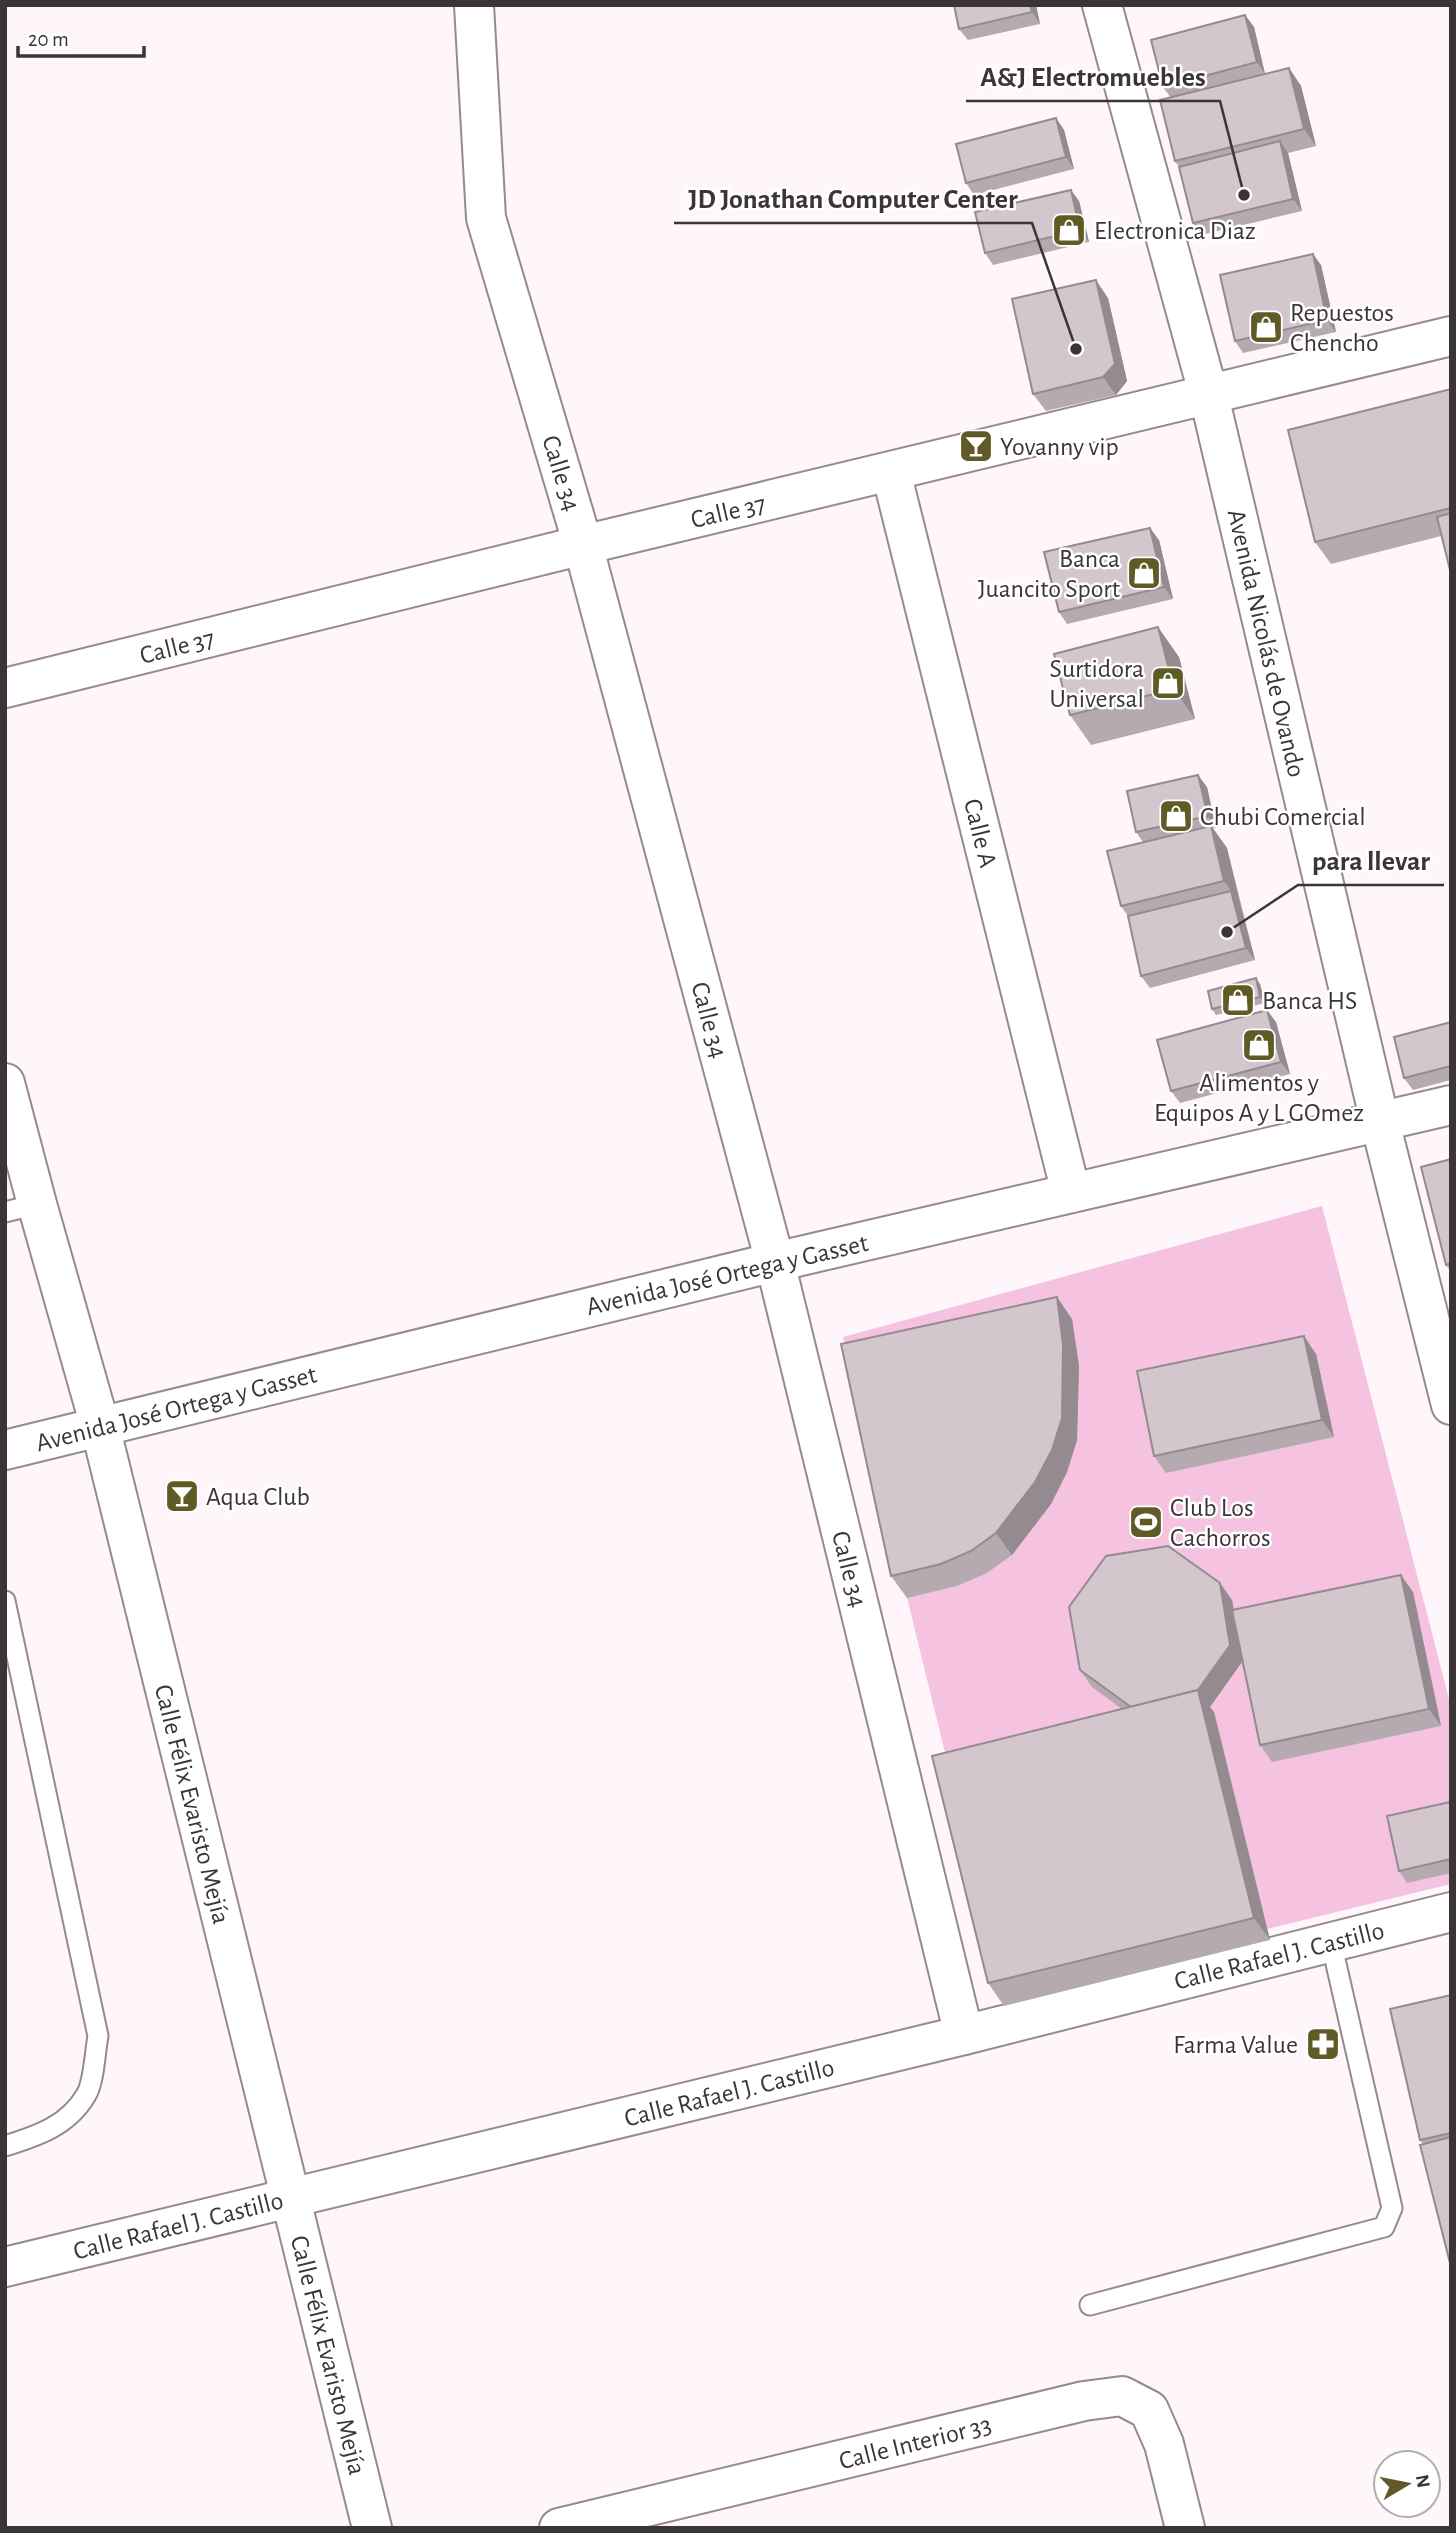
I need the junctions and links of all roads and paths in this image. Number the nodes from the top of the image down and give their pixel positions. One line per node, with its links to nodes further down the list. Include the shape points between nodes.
1 (474, 5): 6 (street, Calle 34, via 486,218)
2 (1102, 5): 4 (street, Avenida Nicolás de Ovando)
3 (1451, 336): 4 (street, Calle 37)
4 (1209, 396): 5 (street, Calle 37); 10 (street, Avenida Nicolás de Ovando)
5 (891, 472): 6 (street, Calle 37); 11 (street, Calle A)
6 (583, 545): 7 (street, Calle 37); 13 (street, Calle 34)
7 (5, 688)
8 (5, 1083): 12 (street, Calle Félix Evaristo Mejía)
9 (1451, 1105): 10 (street, Avenida José Ortega y Gasset)
10 (1380, 1122): 11 (street, Avenida José Ortega y Gasset); 14 (street, Avenida Nicolás de Ovando)
11 (1071, 1193): 13 (street, Avenida José Ortega y Gasset)
12 (21, 1208): 15 (street, Calle Félix Evaristo Mejía)
13 (775, 1262): 15 (street, Avenida José Ortega y Gasset); 20 (street, Calle 34)
14 (1451, 1405)
15 (100, 1426): 16 (street, Avenida José Ortega y Gasset); 22 (street, Calle Félix Evaristo Mejía)
16 (5, 1450)
17 (5, 1601): 21 (lane, via 98,2036 88,2094 62,2123)
18 (1451, 1912): 19 (street, Calle Rafael J. Castillo)
19 (1331, 1942): 20 (street, Calle Rafael J. Castillo); 24 (lane, via 1392,2208 1384,2227)
20 (964, 2035): 22 (street, Calle Rafael J. Castillo)
21 (5, 2146)
22 (290, 2198): 23 (street, Calle Rafael J. Castillo); 25 (street, Calle Félix Evaristo Mejía)
23 (5, 2267)
24 (1090, 2305)
25 (372, 2528)
26 (559, 2528): 27 (street, Calle Interior 33, via 1084,2401 1122,2396 1149,2410 1164,2444)
27 (1185, 2528)

